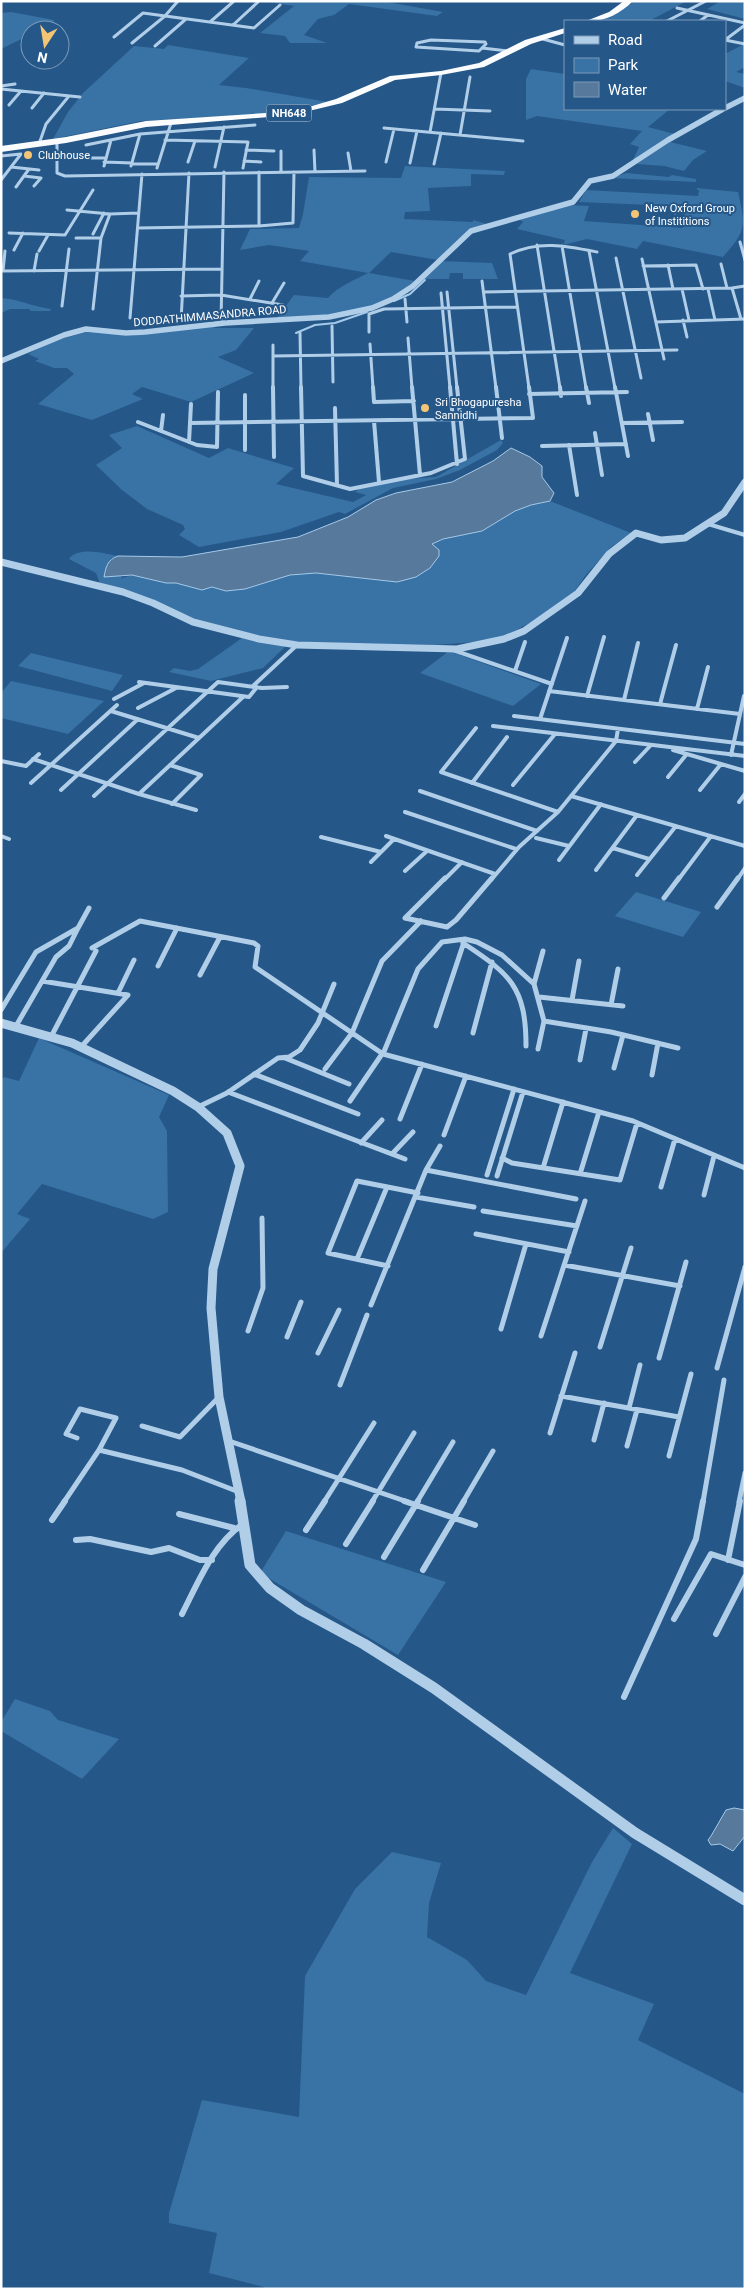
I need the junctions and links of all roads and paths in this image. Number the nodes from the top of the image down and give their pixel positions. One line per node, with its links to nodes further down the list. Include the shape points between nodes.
1 (178, 1): 10 (street)
2 (234, 1): 16 (street)
3 (629, 1): 12 (highway, via 612,14)
4 (706, 1): 8 (street)
5 (258, 2): 18 (street)
6 (280, 5): 18 (street, via 255,28)
7 (676, 8): 8 (street)
8 (686, 10): 9 (street); 13 (street)
9 (708, 15): 14 (street); 15 (street)
10 (165, 16): 11 (street); 20 (street, via 142,13); 24 (street)
11 (186, 19): 16 (street); 27 (street)
12 (593, 20)
13 (669, 20)
14 (701, 20)
15 (726, 20): 17 (street)
16 (210, 22): 18 (street)
17 (745, 24): 22 (street)
18 (233, 26)
19 (564, 30): 21 (highway, NH648)
20 (114, 38)
21 (538, 38): 26 (street); 29 (highway, NH648)
22 (726, 39)
23 (726, 40): 25 (street)
24 (132, 43)
25 (745, 44)
26 (564, 45)
27 (155, 46)
28 (481, 48): 28 (street, via 485,42 431,40 417,43 416,47 479,51); 29 (street)
29 (508, 51): 30 (highway, NH648, via 480,65)
30 (441, 73): 42 (street); 47 (highway, NH648, via 394,78 339,101 295,112)
31 (470, 77): 43 (street)
32 (15, 84): 33 (street)
33 (1, 88): 34 (street)
34 (21, 91): 35 (street); 39 (street)
35 (44, 93): 36 (street); 41 (street)
36 (69, 96): 37 (street); 63 (street, via 49,119 39,136)
37 (80, 97)
38 (745, 98): 40 (street, DODDATHIMMASANDRA ROAD)
39 (9, 105)
40 (726, 107)
41 (32, 108)
42 (435, 109): 43 (street); 52 (street)
43 (464, 110): 45 (street); 56 (street)
44 (720, 110): 165 (street, DODDATHIMMASANDRA ROAD, via 613,176 590,181 573,202 471,231 413,286)
45 (490, 111)
46 (255, 125): 48 (street)
47 (170, 127): 48 (street); 54 (street); 58 (street); 61 (highway, NH648, via 146,124)
48 (224, 127): 62 (street)
49 (384, 128): 50 (street)
50 (394, 129): 51 (street); 77 (street)
51 (417, 131): 52 (street); 78 (street)
52 (430, 132): 53 (street)
53 (441, 133): 56 (street); 80 (street)
54 (140, 134): 57 (street); 79 (street)
55 (113, 135): 57 (street)
56 (460, 135): 59 (street)
57 (112, 140): 64 (street); 73 (street)
58 (165, 140): 60 (street); 79 (street, via 158,166)
59 (523, 140)
60 (195, 141): 62 (street); 74 (street)
61 (57, 142): 63 (highway, NH648); 94 (street, via 57,173 60,175)
62 (221, 142): 66 (street, via 248,142); 82 (street)
63 (39, 144): 65 (highway, NH648)
64 (86, 144)
65 (1, 149)
66 (246, 150): 68 (street); 75 (street)
67 (314, 150): 92 (street)
68 (274, 151)
69 (281, 151): 90 (street)
70 (348, 153): 86 (street)
71 (1, 156): 81 (street, via 23,154)
72 (91, 158): 73 (street)
73 (105, 162): 79 (street)
74 (188, 162)
75 (244, 162): 76 (street); 83 (street)
76 (261, 162)
77 (386, 162)
78 (410, 163)
79 (132, 164)
80 (434, 164)
81 (11, 167): 84 (street); 96 (street)
82 (215, 167)
83 (243, 168)
84 (29, 169): 85 (street); 95 (street)
85 (39, 170)
86 (350, 171): 87 (street); 92 (street)
87 (365, 171)
88 (224, 172): 89 (street); 93 (street); 106 (street)
89 (259, 172): 90 (street); 105 (street)
90 (281, 172): 91 (street)
91 (294, 172): 92 (street); 105 (street, via 293,223)
92 (315, 172)
93 (189, 173): 94 (street); 108 (street)
94 (142, 174): 103 (street)
95 (24, 176): 97 (street, via 40,178); 98 (street)
96 (1, 180)
97 (34, 186)
98 (16, 187)
99 (93, 190): 101 (street)
100 (67, 210): 101 (street)
101 (80, 212): 102 (street); 112 (street, via 65,235)
102 (104, 213): 104 (street); 111 (street)
103 (138, 213): 104 (street); 107 (street)
104 (110, 214): 114 (street)
105 (258, 226): 106 (street)
106 (223, 227): 108 (street); 133 (street)
107 (138, 228): 108 (street); 131 (street)
108 (185, 228): 132 (street)
109 (9, 233): 110 (street)
110 (23, 233): 112 (street); 119 (street)
111 (93, 234)
112 (48, 235): 135 (street, via 38,252)
113 (76, 238): 114 (street)
114 (101, 238): 130 (street)
115 (740, 242): 124 (street)
116 (537, 246): 117 (street); 149 (street); 153 (street, via 521,247 510,254)
117 (562, 246): 121 (street); 150 (street)
118 (69, 249): 129 (street)
119 (14, 250)
120 (5, 251): 134 (street)
121 (589, 251): 122 (street); 146 (street)
122 (597, 252)
123 (616, 258): 147 (street)
124 (744, 258)
125 (642, 259): 128 (street)
126 (721, 264): 140 (street)
127 (668, 265): 128 (street); 142 (street); 144 (street, via 696,264)
128 (643, 266): 148 (street)
129 (65, 270): 130 (street); 135 (street); 161 (street)
130 (98, 270): 131 (street); 162 (street)
131 (135, 270): 132 (street); 169 (street)
132 (183, 270): 133 (street); 156 (street)
133 (222, 270): 155 (street)
134 (2, 271): 135 (street)
135 (34, 271)
136 (259, 281): 157 (street)
137 (482, 282): 152 (street)
138 (284, 283): 159 (street)
139 (745, 286): 141 (street)
140 (727, 288): 141 (street); 145 (street)
141 (732, 288): 170 (street)
142 (673, 289): 143 (street); 148 (street)
143 (682, 289): 144 (street); 172 (street)
144 (703, 289): 145 (street)
145 (708, 289): 173 (street)
146 (596, 290): 147 (street); 150 (street); 186 (street)
147 (623, 290): 148 (street); 187 (street)
148 (649, 290): 176 (street)
149 (544, 291): 150 (street); 153 (street); 190 (street)
150 (570, 291): 191 (street)
151 (447, 292): 168 (street)
152 (484, 292): 153 (street); 163 (street)
153 (515, 292): 164 (street)
154 (441, 293): 167 (street)
155 (221, 295): 156 (street); 157 (street); 177 (street)
156 (181, 296): 174 (street)
157 (250, 299): 159 (street)
158 (405, 299): 166 (street)
159 (272, 303): 160 (street)
160 (283, 305)
161 (62, 306)
162 (93, 309)
163 (486, 309): 164 (street); 168 (street); 194 (street)
164 (517, 309): 189 (street)
165 (374, 310): 166 (street); 177 (street, DODDATHIMMASANDRA ROAD, via 335,318); 179 (street, via 369,314)
166 (406, 310): 167 (street); 175 (street)
167 (443, 310): 168 (street); 192 (street)
168 (449, 310): 193 (street)
169 (130, 318)
170 (743, 319): 173 (street)
171 (683, 320): 172 (street); 176 (street); 181 (street)
172 (689, 320): 173 (street)
173 (715, 320)
174 (181, 321)
175 (407, 322)
176 (656, 322): 188 (street)
177 (221, 323): 201 (street, DODDATHIMMASANDRA ROAD, via 130,333 85,330)
178 (332, 326): 198 (street)
179 (369, 332)
180 (300, 333): 197 (street)
181 (687, 336)
182 (408, 338): 196 (street)
183 (370, 344): 195 (street)
184 (273, 345): 199 (street)
185 (676, 350): 188 (street)
186 (608, 351): 187 (street); 191 (street); 205 (street)
187 (635, 351): 188 (street); 202 (street)
188 (662, 351): 200 (street)
189 (524, 352): 190 (street); 194 (street); 208 (street)
190 (554, 352): 191 (street); 209 (street)
191 (580, 352): 207 (street)
192 (447, 353): 193 (street); 196 (street); 217 (street)
193 (453, 353): 194 (street); 218 (street)
194 (492, 353): 219 (street)
195 (371, 354): 196 (street); 198 (street); 211 (street, via 374,402)
196 (410, 354): 211 (street)
197 (300, 355): 198 (street); 199 (street); 226 (street)
198 (332, 355): 203 (street)
199 (273, 356): 225 (street)
200 (664, 359)
201 (1, 361)
202 (641, 378)
203 (333, 382)
204 (218, 392): 229 (street)
205 (616, 392): 206 (street); 207 (street); 230 (street)
206 (627, 392)
207 (588, 393): 209 (street); 212 (street)
208 (529, 394): 209 (street); 219 (street, via 533,418)
209 (561, 394)
210 (245, 395): 224 (street)
211 (414, 401): 221 (street)
212 (589, 403)
213 (191, 404): 228 (street)
214 (335, 408): 222 (street)
215 (648, 414): 231 (street)
216 (163, 415): 232 (street)
217 (453, 419): 218 (street); 221 (street); 244 (street)
218 (461, 419): 219 (street); 244 (street, via 465,459)
219 (499, 419): 234 (street)
220 (374, 420): 221 (street); 222 (street); 247 (street)
221 (415, 420): 245 (street)
222 (335, 421): 226 (street); 249 (street)
223 (138, 422): 232 (street)
224 (245, 422): 225 (street); 229 (street); 241 (street)
225 (274, 422): 226 (street); 242 (street)
226 (302, 422): 249 (street, via 303,476)
227 (682, 422): 231 (street)
228 (190, 423): 229 (street); 236 (street)
229 (217, 423): 236 (street, via 217,447)
230 (622, 423): 231 (street); 237 (street)
231 (650, 423): 235 (street)
232 (162, 431): 236 (street)
233 (595, 433): 239 (street)
234 (502, 438)
235 (653, 440)
236 (189, 442)
237 (626, 444): 239 (street); 243 (street)
238 (569, 445): 239 (street); 240 (street); 250 (street)
239 (597, 445): 246 (street)
240 (542, 446)
241 (245, 450)
242 (274, 456)
243 (628, 456)
244 (458, 464): 245 (street)
245 (420, 475): 247 (street)
246 (602, 475)
247 (378, 482): 249 (street, via 350,489)
248 (745, 482): 251 (street, via 724,513)
249 (337, 485)
250 (577, 494)
251 (708, 524): 252 (street); 260 (street, via 685,538 674,540 636,533 609,554 578,593 536,623 504,639)
252 (745, 535)
253 (1, 562): 258 (street, via 123,592 153,602 193,622)
254 (604, 637): 269 (street)
255 (567, 638): 263 (street)
256 (525, 642): 262 (street)
257 (638, 644): 273 (street)
258 (297, 645): 260 (street); 264 (street)
259 (676, 646): 274 (street)
260 (449, 649): 262 (street)
261 (708, 667): 277 (street)
262 (515, 671): 263 (street)
263 (552, 684): 267 (street)
264 (255, 686): 266 (street); 268 (street, via 218,682); 271 (street, via 249,698)
265 (176, 687): 268 (street); 272 (street, via 141,682); 276 (street)
266 (287, 688)
267 (550, 691): 269 (street); 282 (street)
268 (209, 692): 271 (street); 286 (street)
269 (587, 696): 273 (street)
270 (744, 696): 279 (street)
271 (243, 697): 289 (street)
272 (114, 699)
273 (624, 700): 274 (street)
274 (660, 704): 277 (street)
275 (117, 706): 278 (street)
276 (138, 708)
277 (698, 709): 279 (street)
278 (111, 711): 281 (street); 303 (street)
279 (741, 713): 291 (street)
280 (514, 716): 282 (street)
281 (138, 719): 286 (street); 306 (street)
282 (540, 719): 285 (street)
283 (493, 726): 287 (street)
284 (476, 728): 308 (street, via 441,772)
285 (618, 728): 290 (street); 291 (street)
286 (169, 729): 289 (street); 310 (street)
287 (556, 734): 290 (street); 311 (street)
288 (508, 737): 308 (street)
289 (199, 738): 304 (street)
290 (616, 741): 293 (street); 318 (street)
291 (734, 742): 292 (street); 297 (street)
292 (745, 744)
293 (651, 745): 294 (street); 301 (street)
294 (666, 747): 296 (street); 297 (street)
295 (39, 754): 299 (street)
296 (686, 755): 302 (street); 307 (street)
297 (731, 755): 298 (street)
298 (745, 756)
299 (33, 759): 300 (street, via 26,766); 303 (street)
300 (1, 761)
301 (635, 762)
302 (721, 764): 305 (street); 313 (street)
303 (51, 765): 306 (street); 309 (street)
304 (170, 765): 315 (street); 320 (street, via 201,775)
305 (745, 771)
306 (78, 774): 310 (street); 312 (street)
307 (668, 777)
308 (472, 783): 324 (street)
309 (31, 784)
310 (108, 784): 315 (street); 317 (street)
311 (513, 785)
312 (61, 790)
313 (700, 790)
314 (420, 791): 327 (street)
315 (139, 794): 320 (street)
316 (745, 794): 319 (street)
317 (94, 796)
318 (571, 796): 321 (street); 324 (street)
319 (739, 802)
320 (172, 804): 322 (street)
321 (601, 804): 325 (street); 335 (street)
322 (196, 810)
323 (405, 812): 338 (street)
324 (558, 812): 327 (street)
325 (637, 815): 326 (street); 337 (street)
326 (676, 826): 331 (street); 341 (street)
327 (536, 831): 338 (street)
328 (1, 836): 333 (street)
329 (321, 836): 340 (street)
330 (386, 836): 334 (street)
331 (712, 836): 336 (street); 350 (street)
332 (536, 838): 335 (street)
333 (9, 839)
334 (394, 839): 339 (street); 340 (street)
335 (569, 846): 342 (street)
336 (745, 846)
337 (612, 848): 341 (street); 346 (street)
338 (516, 849): 348 (street)
339 (428, 850): 344 (street); 347 (street)
340 (381, 852): 343 (street)
341 (649, 859): 349 (street)
342 (558, 860)
343 (370, 862)
344 (462, 862): 348 (street); 353 (street, via 405,918)
345 (745, 868): 351 (street)
346 (596, 870)
347 (405, 872)
348 (496, 874): 353 (street, via 447,926)
349 (637, 875)
350 (664, 898)
351 (717, 907)
352 (89, 908): 354 (street)
353 (421, 921): 381 (street, via 382,960)
354 (78, 928): 365 (street, via 69,946 56,957); 374 (street, via 36,952)
355 (178, 928): 356 (street); 362 (street); 368 (street, via 140,921 94,950)
356 (220, 937): 364 (street); 375 (street, via 254,943 258,946 255,967)
357 (464, 941): 361 (street); 367 (street, via 477,942 502,955); 379 (street); 390 (street, via 442,942 418,969)
358 (543, 951): 367 (street)
359 (134, 960): 369 (street)
360 (579, 961): 371 (street)
361 (492, 962): 382 (street); 386 (street, via 514,984 521,997 527,1022)
362 (158, 966)
363 (618, 969): 372 (street)
364 (200, 975)
365 (42, 981): 368 (street); 378 (street)
366 (334, 984): 375 (street)
367 (534, 984): 370 (street)
368 (77, 987): 369 (street); 383 (street)
369 (118, 993): 387 (street, via 128,994)
370 (539, 997): 371 (street); 376 (street)
371 (572, 1000): 372 (street)
372 (611, 1005): 373 (street)
373 (623, 1006)
374 (1, 1010)
375 (324, 1014): 381 (street); 391 (street, via 300,1050)
376 (544, 1021): 380 (street); 388 (street)
377 (1, 1023): 378 (street)
378 (16, 1026): 383 (street)
379 (436, 1026)
380 (586, 1029): 384 (street); 392 (street)
381 (352, 1033): 390 (street); 395 (street)
382 (473, 1033)
383 (52, 1035): 387 (street)
384 (622, 1035): 385 (street); 394 (street)
385 (658, 1043): 389 (street); 397 (street)
386 (526, 1046)
387 (82, 1047): 405 (street, via 173,1091)
388 (538, 1048)
389 (678, 1048)
390 (382, 1054): 393 (street); 403 (street)
391 (285, 1058): 396 (street, via 278,1058); 399 (street)
392 (580, 1060)
393 (422, 1064): 398 (street); 408 (street)
394 (614, 1068)
395 (325, 1069)
396 (254, 1074): 401 (street); 407 (street)
397 (652, 1075)
398 (466, 1076): 400 (street); 412 (street)
399 (349, 1084)
400 (514, 1089): 402 (street); 423 (street)
401 (228, 1092): 405 (street); 414 (street)
402 (523, 1092): 404 (street); 418 (street)
403 (350, 1101)
404 (563, 1102): 406 (street); 420 (street)
405 (198, 1107): 465 (street, via 227,1134 240,1166 214,1269 211,1308)
406 (600, 1112): 410 (street); 424 (street)
407 (358, 1114)
408 (400, 1119)
409 (382, 1120): 414 (street)
410 (637, 1123): 413 (street); 424 (street, via 620,1180)
411 (413, 1132): 416 (street)
412 (444, 1135)
413 (674, 1139): 417 (street); 427 (street)
414 (361, 1143): 416 (street)
415 (440, 1146): 422 (street)
416 (392, 1154): 419 (street)
417 (714, 1156): 421 (street); 429 (street)
418 (502, 1158): 420 (street); 425 (street)
419 (405, 1159)
420 (543, 1168): 424 (street)
421 (745, 1168)
422 (426, 1170): 428 (street); 430 (street)
423 (487, 1174)
424 (580, 1174)
425 (497, 1176)
426 (387, 1187): 428 (street); 440 (street); 440 (street, via 357,1181 328,1253)
427 (661, 1187)
428 (417, 1195): 432 (street); 443 (street)
429 (704, 1195)
430 (576, 1199)
431 (585, 1201): 435 (street)
432 (474, 1207)
433 (483, 1211): 435 (street)
434 (262, 1218): 452 (street, via 263,1288)
435 (577, 1226): 439 (street)
436 (476, 1234): 437 (street)
437 (526, 1244): 439 (street); 451 (street)
438 (631, 1248): 445 (street)
439 (569, 1252): 442 (street)
440 (357, 1260): 443 (street)
441 (686, 1262): 446 (street)
442 (564, 1265): 445 (street); 453 (street)
443 (388, 1266): 448 (street)
444 (745, 1267): 460 (street)
445 (622, 1276): 446 (street); 455 (street)
446 (680, 1286): 458 (street)
447 (301, 1302): 454 (street)
448 (372, 1305)
449 (339, 1310): 456 (street)
450 (368, 1315): 463 (street)
451 (501, 1329)
452 (248, 1331)
453 (541, 1336)
454 (287, 1337)
455 (600, 1347)
456 (318, 1353)
457 (575, 1353): 464 (street)
458 (659, 1358)
459 (640, 1365): 467 (street)
460 (717, 1368)
461 (691, 1374): 469 (street)
462 (724, 1380): 504 (street, via 696,1539)
463 (340, 1385)
464 (562, 1396): 466 (street); 473 (street)
465 (219, 1397): 471 (street, via 180,1437); 476 (street)
466 (604, 1403): 467 (street); 475 (street)
467 (629, 1408): 468 (street)
468 (637, 1410): 469 (street); 478 (street)
469 (679, 1417): 481 (street)
470 (374, 1423): 483 (street)
471 (142, 1426)
472 (414, 1433): 485 (street)
473 (550, 1434)
474 (77, 1438): 479 (street, via 66,1434 80,1409 116,1418)
475 (594, 1440)
476 (228, 1441): 483 (street); 484 (street)
477 (453, 1442): 486 (street)
478 (626, 1446)
479 (99, 1450): 484 (street, via 182,1470); 489 (street)
480 (493, 1451): 488 (street)
481 (669, 1456)
482 (745, 1473): 497 (street)
483 (339, 1478): 485 (street); 492 (street)
484 (238, 1492): 491 (street)
485 (378, 1492): 486 (street); 494 (street)
486 (415, 1505): 488 (street); 495 (street)
487 (179, 1514): 491 (street)
488 (454, 1518): 490 (street); 499 (street)
489 (52, 1520)
490 (475, 1525)
491 (239, 1526): 496 (street); 505 (street, via 250,1566 263,1584 394,1660 634,1833)
492 (306, 1530)
493 (76, 1540): 496 (street, via 90,1539 151,1552 169,1548 200,1560)
494 (346, 1544)
495 (384, 1557)
496 (212, 1560): 501 (street)
497 (728, 1560): 498 (street); 502 (street, via 711,1554)
498 (745, 1565)
499 (423, 1570)
500 (745, 1577): 503 (street)
501 (182, 1614)
502 (674, 1619)
503 (716, 1634)
504 (624, 1697)
505 (745, 1900)

